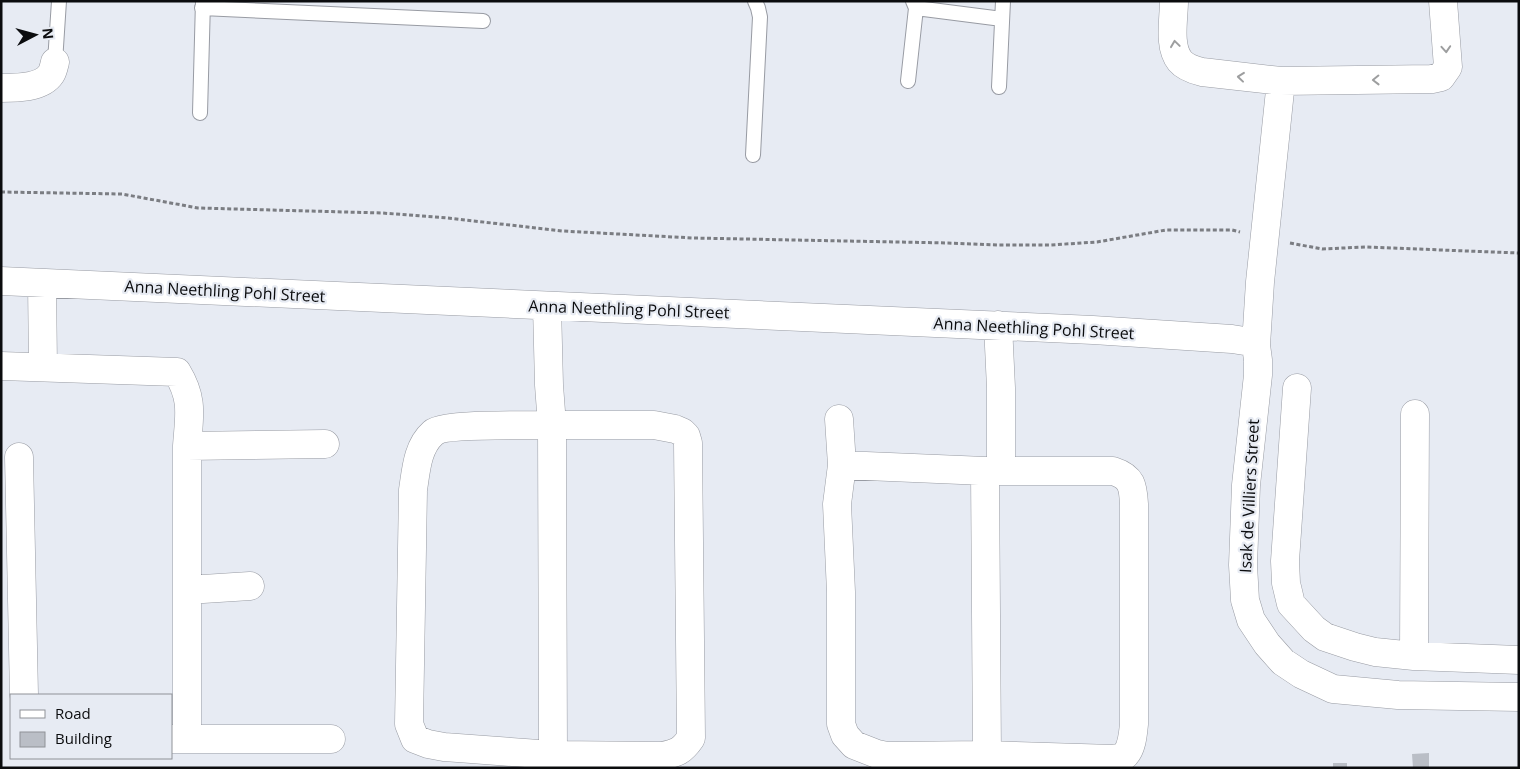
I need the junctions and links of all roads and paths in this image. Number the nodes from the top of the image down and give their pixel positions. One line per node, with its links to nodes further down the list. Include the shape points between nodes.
1 (59, 1): 10 (lane)
2 (755, 1): 16 (lane, via 760,17)
3 (1003, 1): 8 (lane)
4 (1174, 1): 11 (street, one-way to 4, via 1202,72 1181,62 1173,41)
5 (1443, 1): 11 (street, one-way to 11, via 1448,67 1441,77)
6 (202, 5): 9 (lane); 15 (lane)
7 (915, 5): 8 (lane); 12 (lane)
8 (1002, 19): 13 (lane)
9 (483, 21)
10 (55, 62): 14 (street, via 51,74 42,82)
11 (1281, 81): 25 (street, Isak de Villiers Street)
12 (908, 82)
13 (999, 87)
14 (1, 88)
15 (200, 113)
16 (753, 156)
17 (1, 192): 18 (path, via 122,194 198,208 401,215 562,231 693,238 998,246 1097,242 1166,230)
18 (1242, 232)
19 (1281, 241): 20 (path, via 1322,248)
20 (1519, 253)
21 (1, 281): 22 (street, Anna Neethling Pohl Street)
22 (42, 283): 23 (street, Anna Neethling Pohl Street); 27 (street)
23 (547, 306): 24 (street, Anna Neethling Pohl Street); 31 (street)
24 (998, 325): 25 (street, Anna Neethling Pohl Street, via 1232,339); 36 (street, via 1001,388)
25 (1256, 345): 42 (street, Isak de Villiers Street, via 1258,375 1246,485 1243,566 1245,600 1252,620 1267,644 1301,674 1333,689 1398,695)
26 (1, 366): 27 (street)
27 (43, 367): 33 (street, via 177,372 190,405)
28 (1297, 388): 39 (street, via 1285,561 1290,604 1326,637 1375,652)
29 (1415, 414): 39 (street)
30 (839, 419): 35 (street)
31 (552, 426): 45 (street); 45 (street, via 452,428 434,432 425,443 413,490 409,724 414,739 428,744); 45 (street, via 654,425 675,429 686,436 691,738 675,754 662,756)
32 (325, 444): 33 (street)
33 (187, 446): 38 (street)
34 (19, 456): 41 (street)
35 (842, 465): 36 (street); 46 (street, via 837,504 841,724 845,734 854,745 887,756)
36 (993, 471): 46 (street); 46 (street, via 1113,471 1130,481 1134,504 1134,724 1128,751 1124,756 1113,759)
37 (250, 586): 38 (street)
38 (187, 590): 43 (street)
39 (1414, 656): 40 (street)
40 (1519, 660)
41 (24, 694)
42 (1519, 697)
43 (179, 739): 44 (street)
44 (331, 739)
45 (553, 755)
46 (987, 755)

